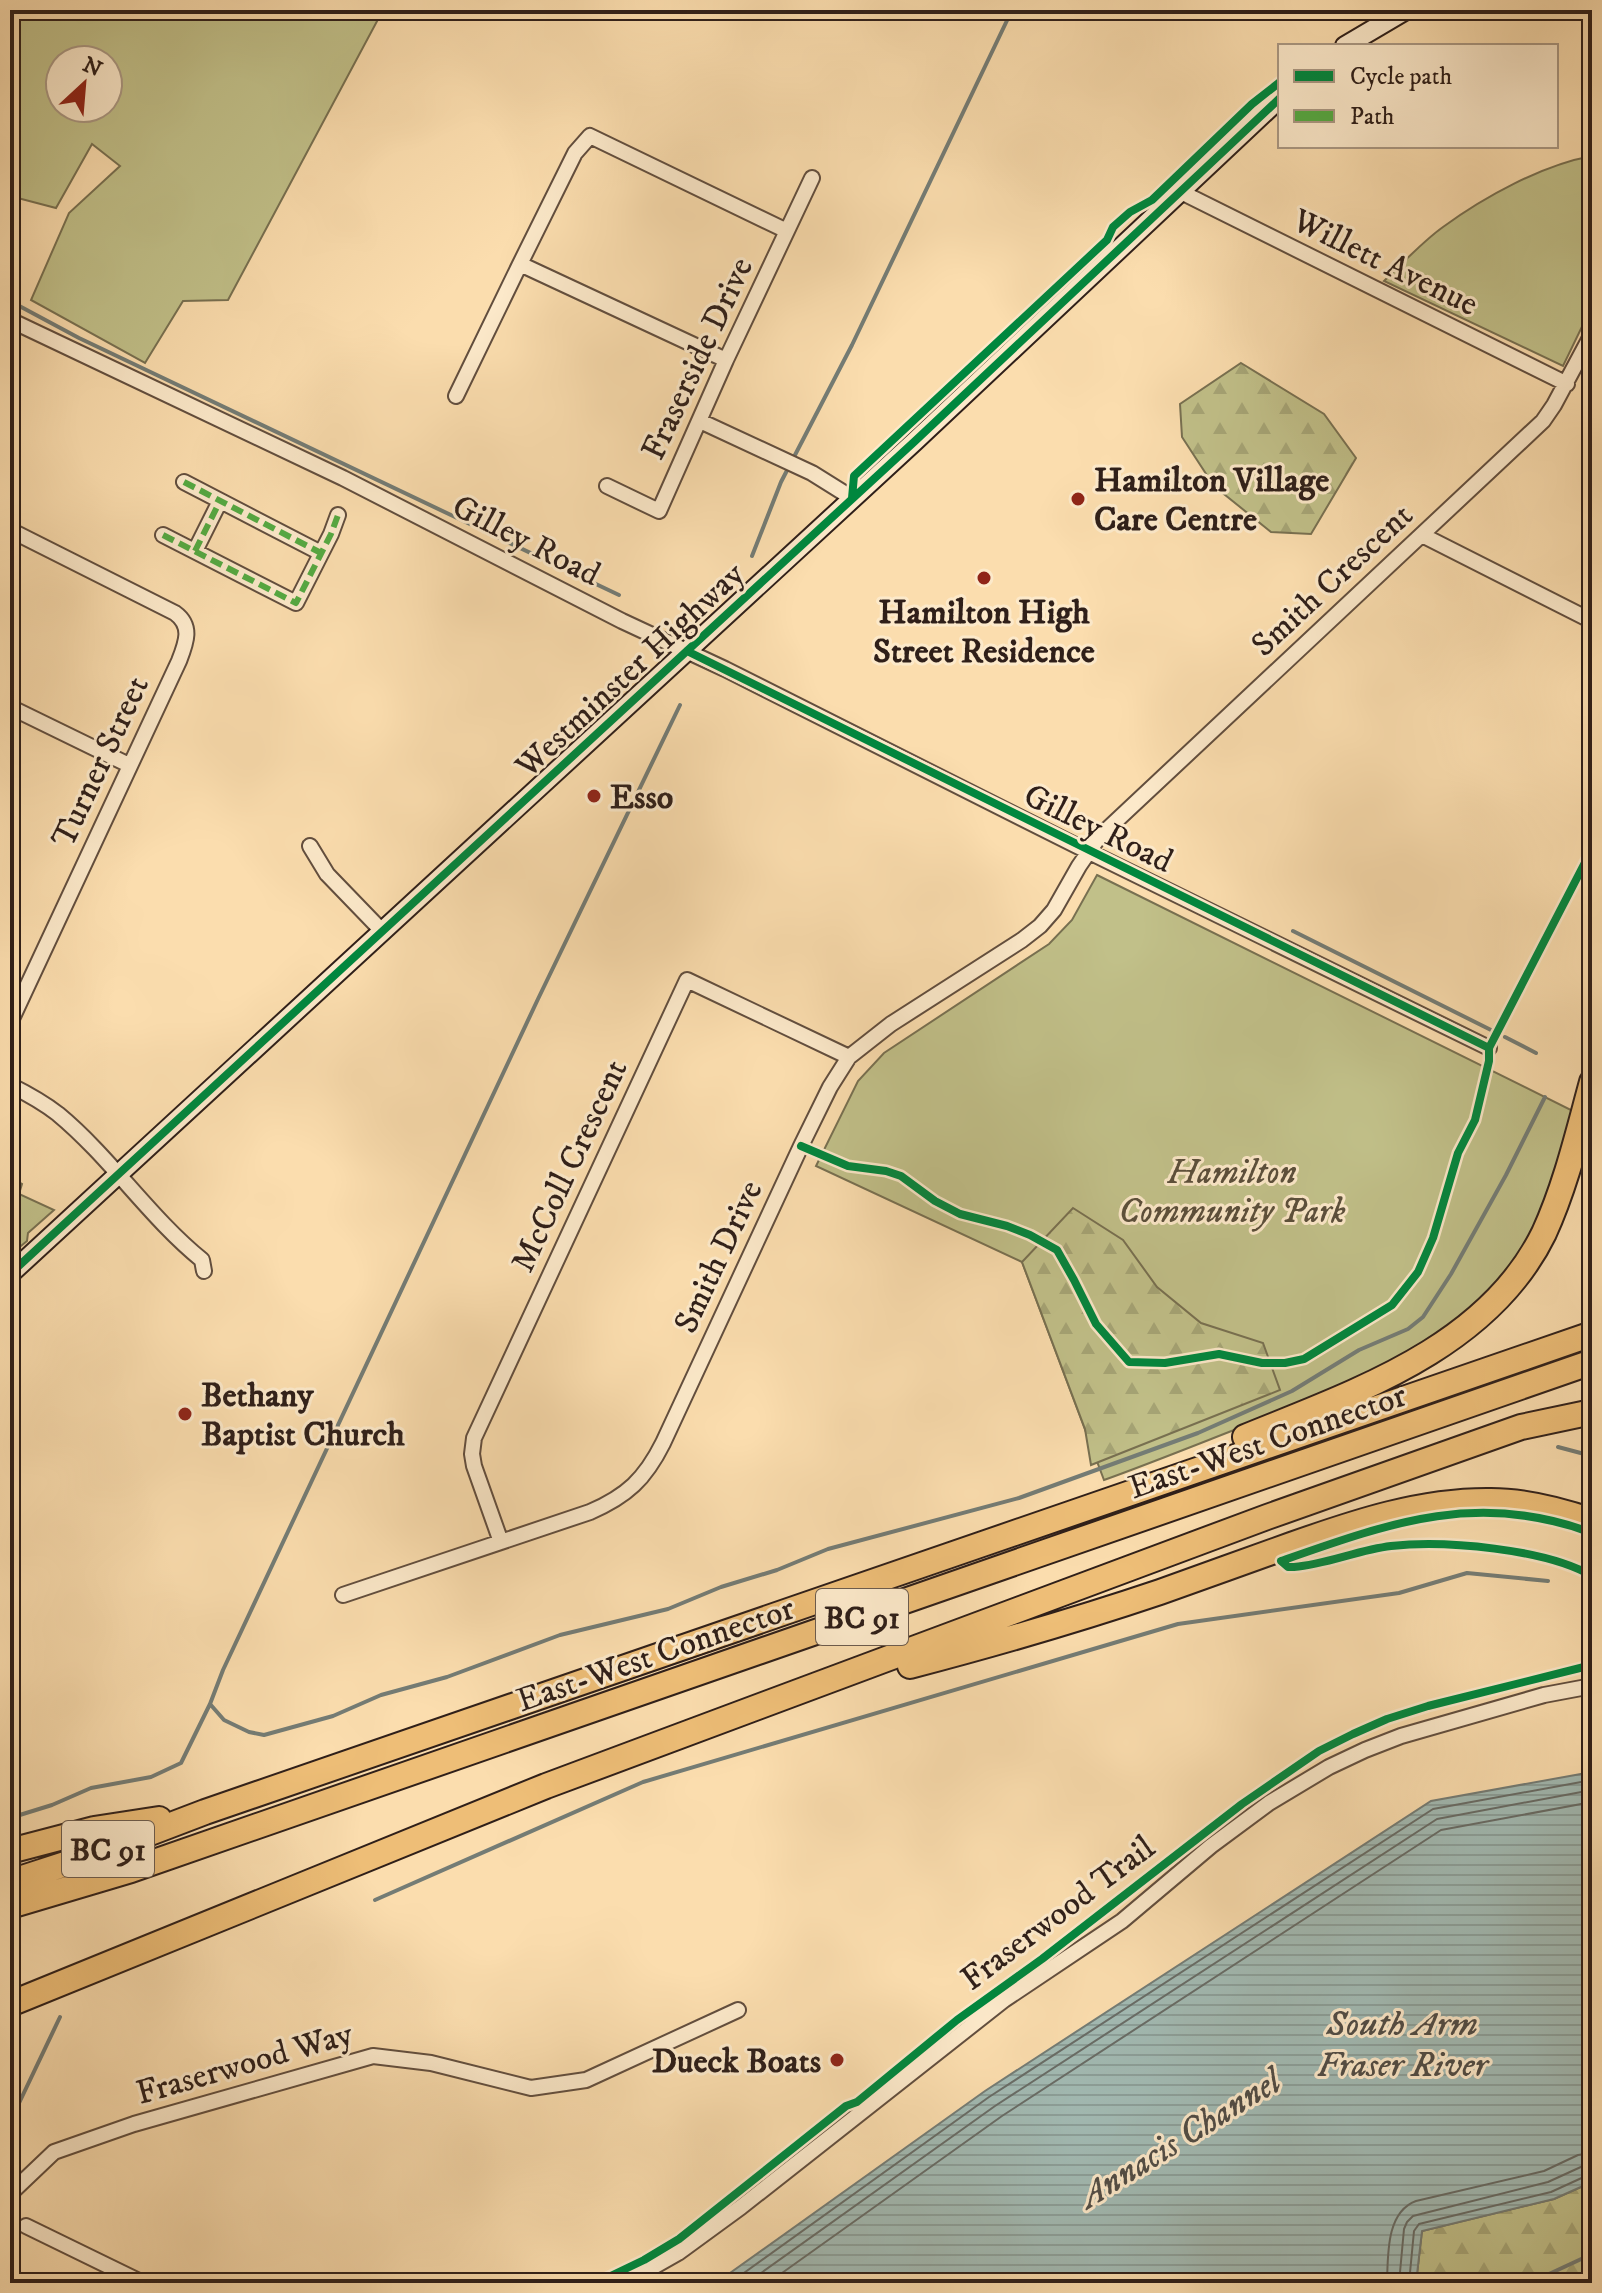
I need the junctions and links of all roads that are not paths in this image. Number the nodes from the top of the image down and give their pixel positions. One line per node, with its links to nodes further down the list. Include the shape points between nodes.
1 (1406, 10): 2 (main road)
2 (1348, 44)
3 (1278, 100): 5 (main road, Westminster Highway)
4 (812, 178): 6 (street, Fraserside Drive)
5 (1179, 191): 11 (street, Willett Avenue); 16 (main road, Westminster Highway)
6 (787, 231): 7 (street, via 590,136 575,153); 10 (street, Fraserside Drive)
7 (520, 264): 10 (street); 12 (street)
8 (10, 320): 25 (street, Gilley Road, via 343,478)
9 (1592, 334): 11 (street, Smith Crescent)
10 (726, 360): 13 (street, Fraserside Drive)
11 (1567, 384): 21 (street, Smith Crescent, via 1543,421)
12 (456, 396)
13 (700, 421): 15 (street, Fraserside Drive, via 659,511); 16 (street, via 812,473)
14 (184, 482): 17 (street)
15 (607, 486)
16 (852, 498): 25 (main road, Westminster Highway)
17 (220, 501): 22 (street); 23 (street)
18 (338, 515): 23 (street)
19 (10, 530): 27 (street, Turner Street, via 184,621 186,643)
20 (163, 535): 22 (street)
21 (1422, 535): 24 (street); 29 (street, Smith Crescent)
22 (195, 551): 23 (street, via 296,603)
23 (321, 553)
24 (1592, 621)
25 (687, 651): 29 (street, Gilley Road); 30 (main road, Westminster Highway)
26 (10, 707): 27 (street)
27 (129, 765): 31 (street, Turner Street)
28 (310, 846): 30 (street, via 327,874)
29 (1088, 851): 32 (street, Gilley Road); 33 (street, Smith Drive, via 1040,926)
30 (383, 932): 36 (main road, Westminster Highway)
31 (10, 1023)
32 (1489, 1048)
33 (849, 1057): 44 (street, Smith Drive, via 801,1146 651,1466 628,1492 603,1507); 44 (street, McColl Crescent, via 687,980 474,1438 474,1466)
34 (1592, 1082): 43 (highway, via 1544,1232 1502,1295 1465,1329 1371,1383)
35 (10, 1085): 36 (street, via 55,1112)
36 (118, 1177): 37 (street, via 202,1260); 38 (main road, Westminster Highway)
37 (204, 1271)
38 (10, 1274)
39 (1592, 1334): 43 (highway, BC 91)
40 (1592, 1362): 50 (highway, East-West Connector / BC 91)
41 (1592, 1412): 47 (highway, via 1521,1427 1267,1517)
42 (1592, 1521): 47 (highway, via 1536,1505 1493,1500 1425,1505 1346,1526 1019,1637)
43 (1002, 1537): 48 (highway, East-West Connector / BC 91)
44 (501, 1542): 45 (street, Smith Drive)
45 (343, 1595)
46 (1592, 1686): 59 (street, via 1389,1741 1329,1767 1269,1803 1122,1921 1004,2000 741,2207)
47 (776, 1702): 54 (highway, via 546,1786)
48 (205, 1812): 49 (highway, via 94,1829); 51 (highway, East-West Connector / BC 91)
49 (10, 1851)
50 (131, 1870): 52 (highway, East-West Connector / BC 91); 53 (highway)
51 (10, 1882)
52 (10, 1906)
53 (10, 1923)
54 (10, 2004)
55 (738, 2010): 56 (street, Fraserwood Way, via 586,2080 531,2088 431,2063 373,2056 54,2152)
56 (10, 2197)
57 (26, 2226): 58 (street)
58 (143, 2283)
59 (625, 2283)

